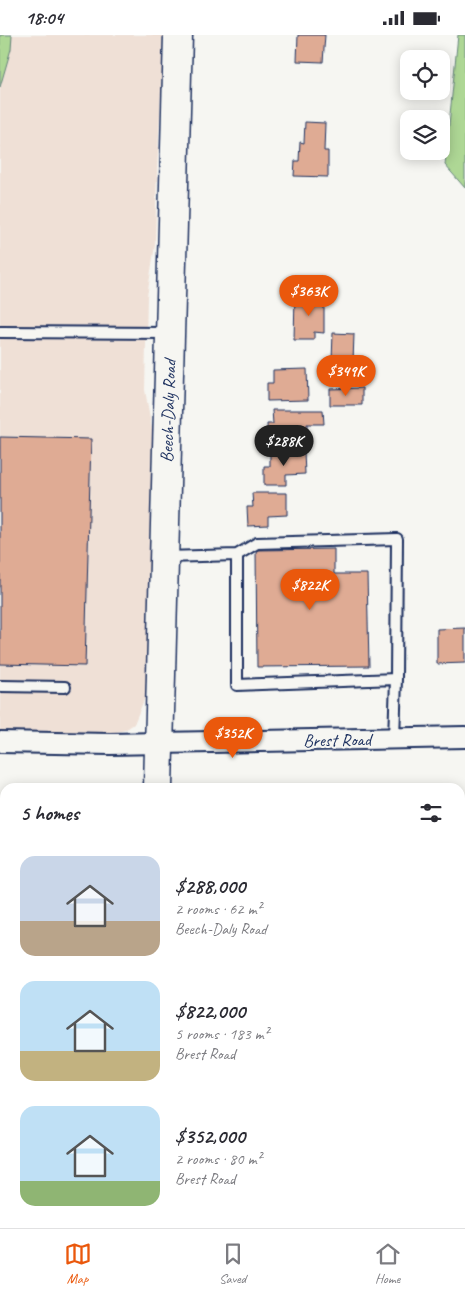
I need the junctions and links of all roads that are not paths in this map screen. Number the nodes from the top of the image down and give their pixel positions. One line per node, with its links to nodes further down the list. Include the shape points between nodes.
1 (178, 35): 3 (street, Beech-Daly Road)
2 (0, 332): 3 (lane)
3 (170, 333): 5 (street, Beech-Daly Road)
4 (238, 555): 5 (lane); 6 (lane, via 237,685); 6 (lane, via 257,543 397,539)
5 (164, 557): 12 (street, Beech-Daly Road)
6 (396, 679): 10 (lane)
7 (0, 686): 8 (lane)
8 (65, 687)
9 (465, 737): 10 (street, Brest Road)
10 (394, 739): 12 (street, Brest Road)
11 (0, 742): 12 (street, Brest Road)
12 (159, 743): 13 (street, Beech-Daly Road)
13 (158, 783)

